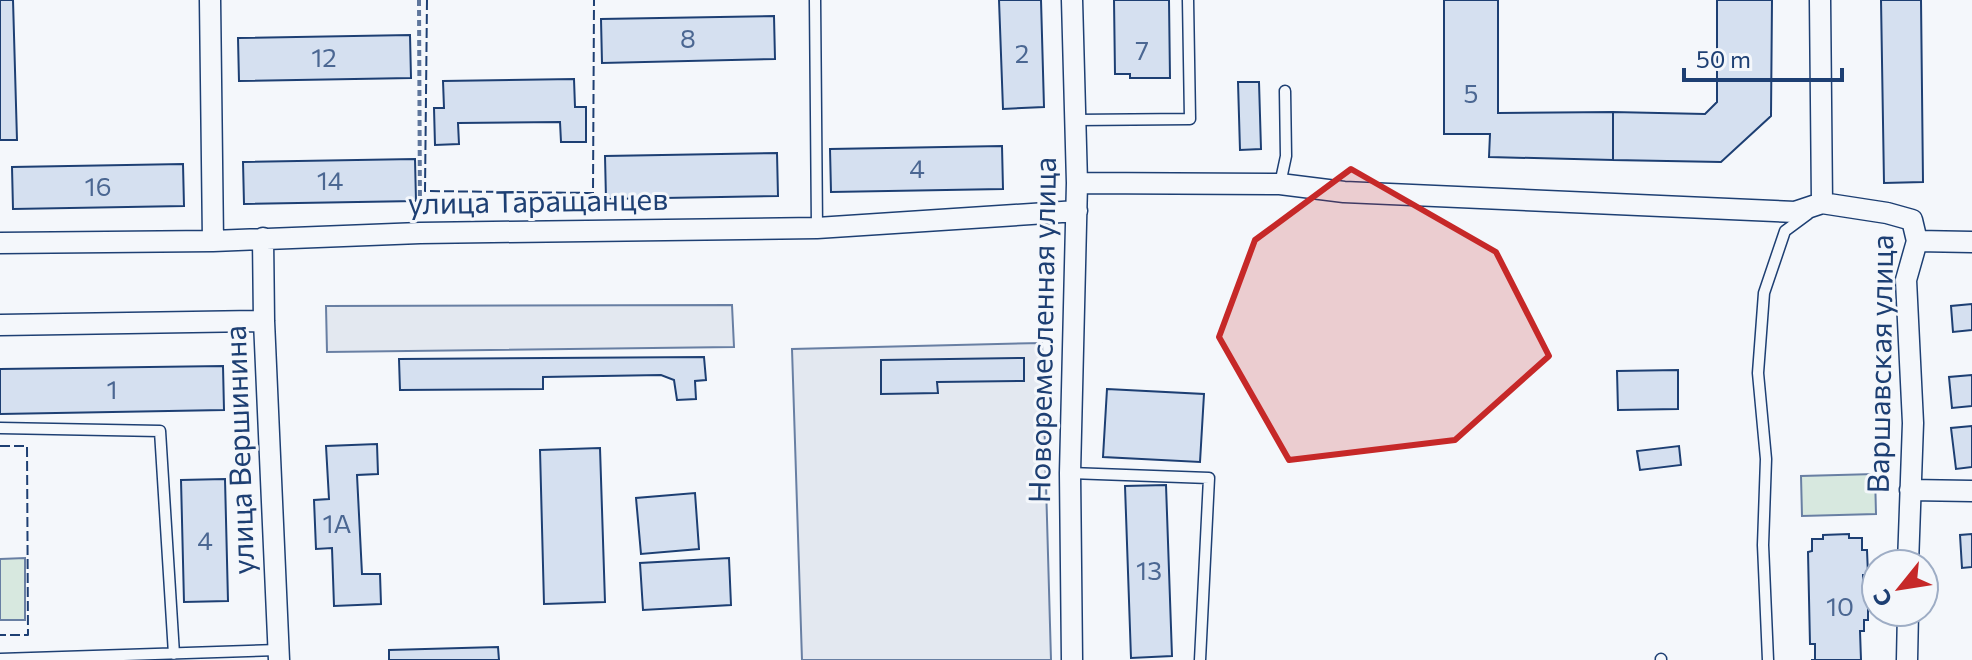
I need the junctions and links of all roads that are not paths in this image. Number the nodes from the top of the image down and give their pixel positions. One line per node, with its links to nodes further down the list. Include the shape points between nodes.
1 (210, 0): 14 (street)
2 (815, 0): 12 (lane)
3 (1072, 0): 7 (street, Новоремесленная улица)
4 (1188, 0): 7 (lane, via 1190,119)
5 (1820, 0): 10 (street)
6 (1285, 91): 9 (lane, via 1286,156)
7 (1075, 120): 8 (street, Новоремесленная улица)
8 (1077, 183): 9 (street); 11 (street, Новоремесленная улица)
9 (1280, 184): 10 (street, via 1344,192 1795,212)
10 (1822, 203): 15 (street, Варшавская улица, via 1912,220); 31 (lane, via 1785,231 1764,293 1758,373 1766,459)
11 (1077, 211): 12 (street, улица Таращанцев); 21 (street, Новоремесленная улица)
12 (817, 228): 13 (street, улица Таращанцев)
13 (263, 238): 14 (street, улица Таращанцев); 18 (street, улица Вершинина)
14 (213, 241): 17 (street, улица Таращанцев)
15 (1917, 241): 16 (street); 22 (street, Варшавская улица, via 1906,280 1913,423)
16 (1972, 242)
17 (0, 243)
18 (264, 321): 19 (street); 27 (street, улица Вершинина)
19 (0, 325)
20 (0, 428): 26 (lane, via 160,431)
21 (1070, 473): 29 (street, Новоремесленная улица); 30 (lane, via 1209,478)
22 (1910, 490): 23 (street); 24 (street, Варшавская улица)
23 (1972, 491)
24 (1908, 548)
25 (1908, 628): 32 (street)
26 (174, 654): 27 (lane); 28 (lane)
27 (279, 655)
28 (0, 659)
29 (1072, 660)
30 (1200, 660)
31 (1768, 660)
32 (1907, 660)

